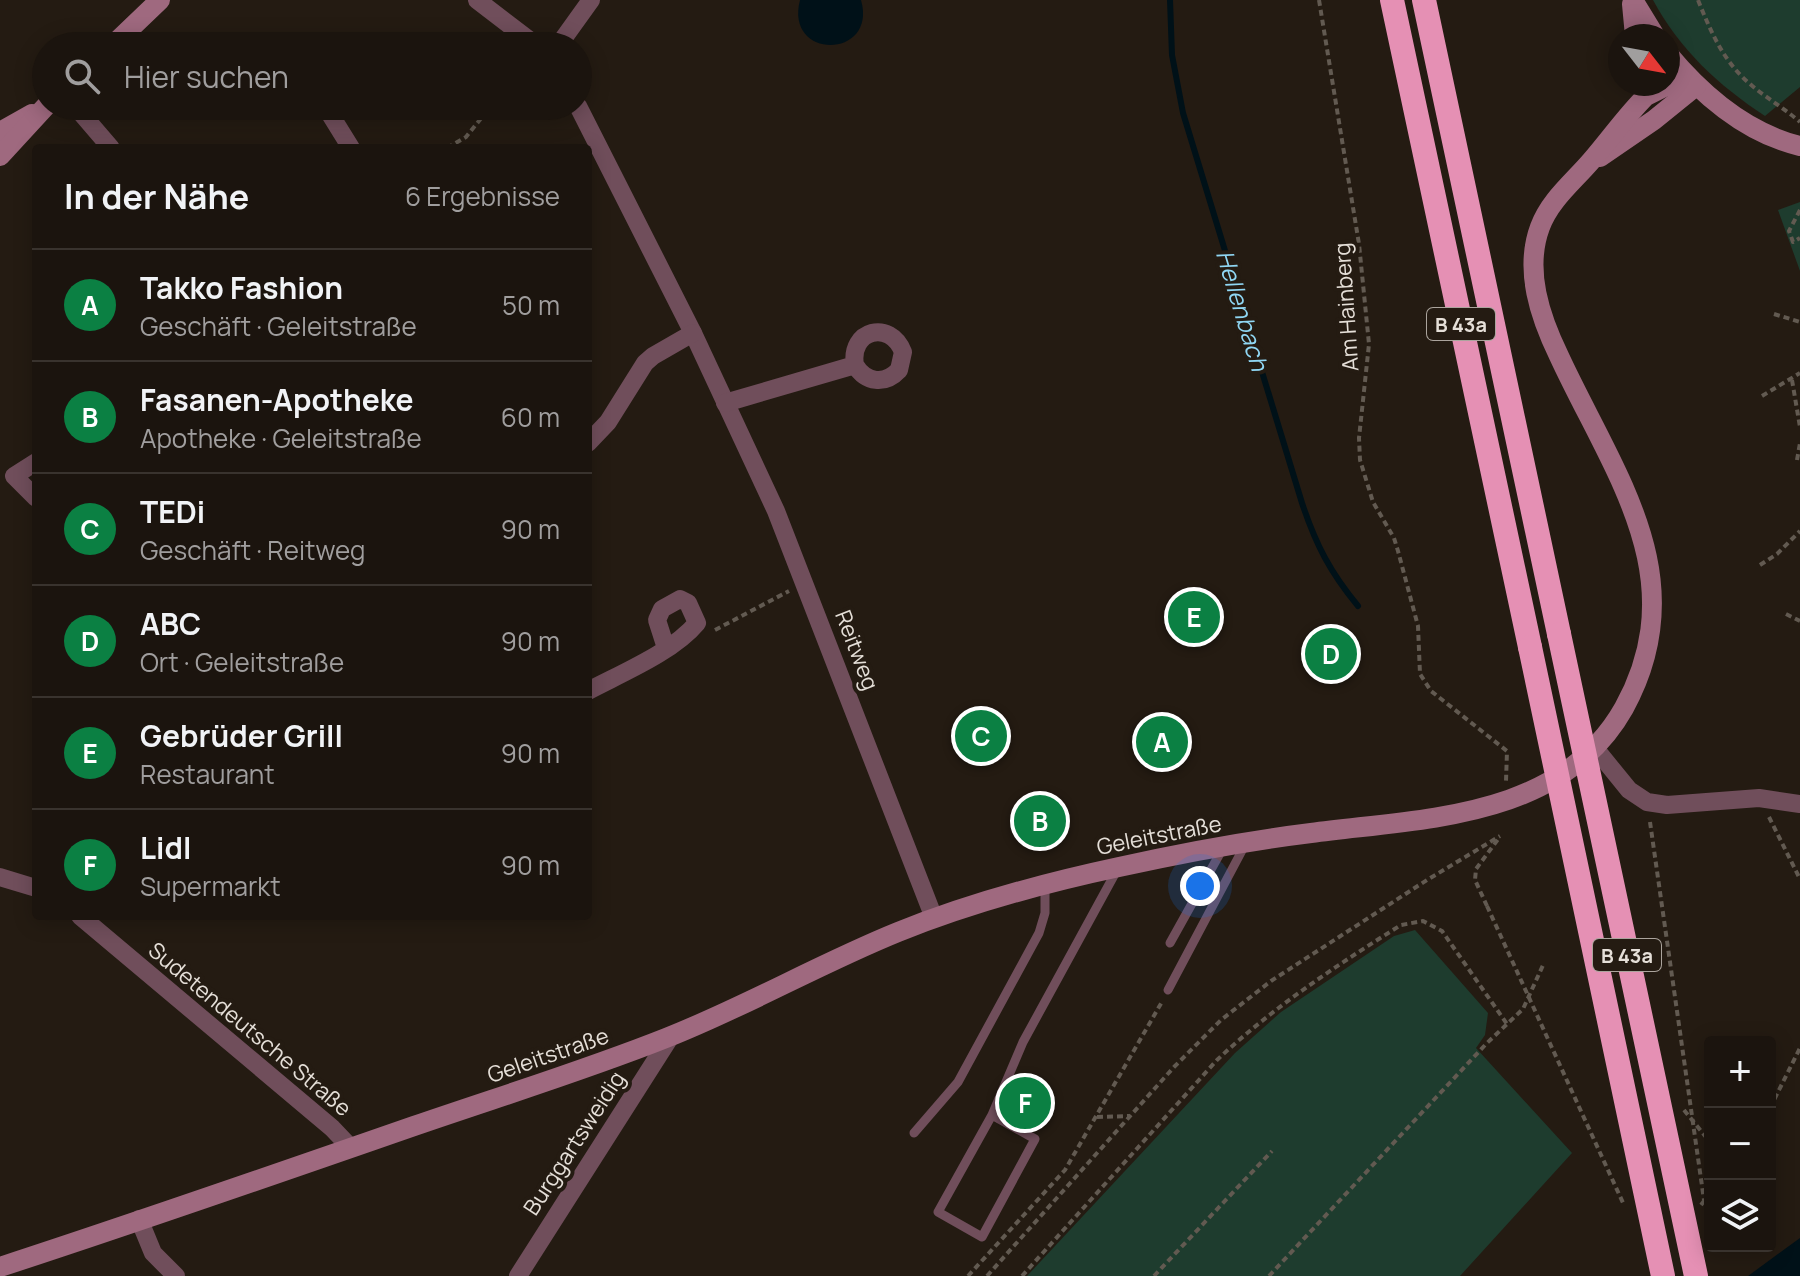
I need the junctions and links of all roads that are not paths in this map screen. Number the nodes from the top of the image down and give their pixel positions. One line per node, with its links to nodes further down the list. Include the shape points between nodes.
1 (160, 0): 9 (main road)
2 (477, 0): 10 (street)
3 (591, 0): 11 (street)
4 (1392, 0): 55 (highway, B 43a, bridge)
5 (1424, 0): 35 (highway, B 43a, bridge, via 1559,634)
6 (1633, 0): 7 (main road); 8 (main road)
7 (1634, 24)
8 (1648, 24)
9 (127, 32)
10 (519, 32)
11 (568, 32)
12 (1680, 68): 13 (main road)
13 (1696, 86): 15 (main road, Geleitstraße, via 1656,89); 24 (main road, via 1747,124); 26 (main road, Geleitstraße)
14 (1634, 96): 15 (main road)
15 (1631, 111): 26 (main road, Geleitstraße)
16 (32, 114): 21 (main road)
17 (33, 120): 25 (main road)
18 (87, 120): 22 (street)
19 (334, 120): 23 (street)
20 (585, 120): 27 (street, Reitweg)
21 (0, 132)
22 (108, 144)
23 (349, 144)
24 (1800, 146)
25 (0, 156)
26 (1588, 165): 35 (main road, Geleitstraße, via 1549,209 1539,230 1534,253 1537,300 1636,515 1649,559 1653,602 1639,672 1624,707)
27 (693, 333): 29 (street, Reitweg); 30 (street, via 645,363)
28 (855, 365): 29 (street)
29 (725, 403): 43 (street, Reitweg, via 776,511)
30 (592, 439)
31 (32, 465): 32 (street, via 14,476)
32 (32, 494)
33 (666, 648): 33 (street, via 697,623 688,603 680,599 662,609 657,620); 34 (street)
34 (592, 689)
35 (1589, 752): 36 (street, via 1647,802 1759,798); 37 (main road, Geleitstraße, via 1554,780 1501,803); 56 (highway, B 43a, bridge)
36 (1800, 804)
37 (1246, 843): 38 (main road, Geleitstraße); 46 (lane)
38 (1223, 846): 39 (main road, Geleitstraße); 45 (lane)
39 (1119, 867): 41 (main road, Geleitstraße); 48 (lane, via 1023,1042)
40 (0, 877): 42 (street)
41 (1045, 884): 43 (main road, Geleitstraße); 49 (lane, via 1039,933 958,1082)
42 (32, 887)
43 (934, 918): 47 (main road, Geleitstraße)
44 (85, 920): 50 (street, Sudetendeutsche Straße)
45 (1170, 943)
46 (1168, 990)
47 (671, 1036): 50 (main road, Geleitstraße); 54 (street, Burggartsweidig)
48 (992, 1115): 48 (lane, via 938,1212 982,1237 1035,1139)
49 (914, 1133)
50 (351, 1148): 51 (main road, Geleitstraße)
51 (139, 1219): 52 (main road, Geleitstraße); 53 (street, via 153,1253)
52 (0, 1267)
53 (176, 1276)
54 (518, 1276)
55 (1663, 1276)
56 (1696, 1276)

